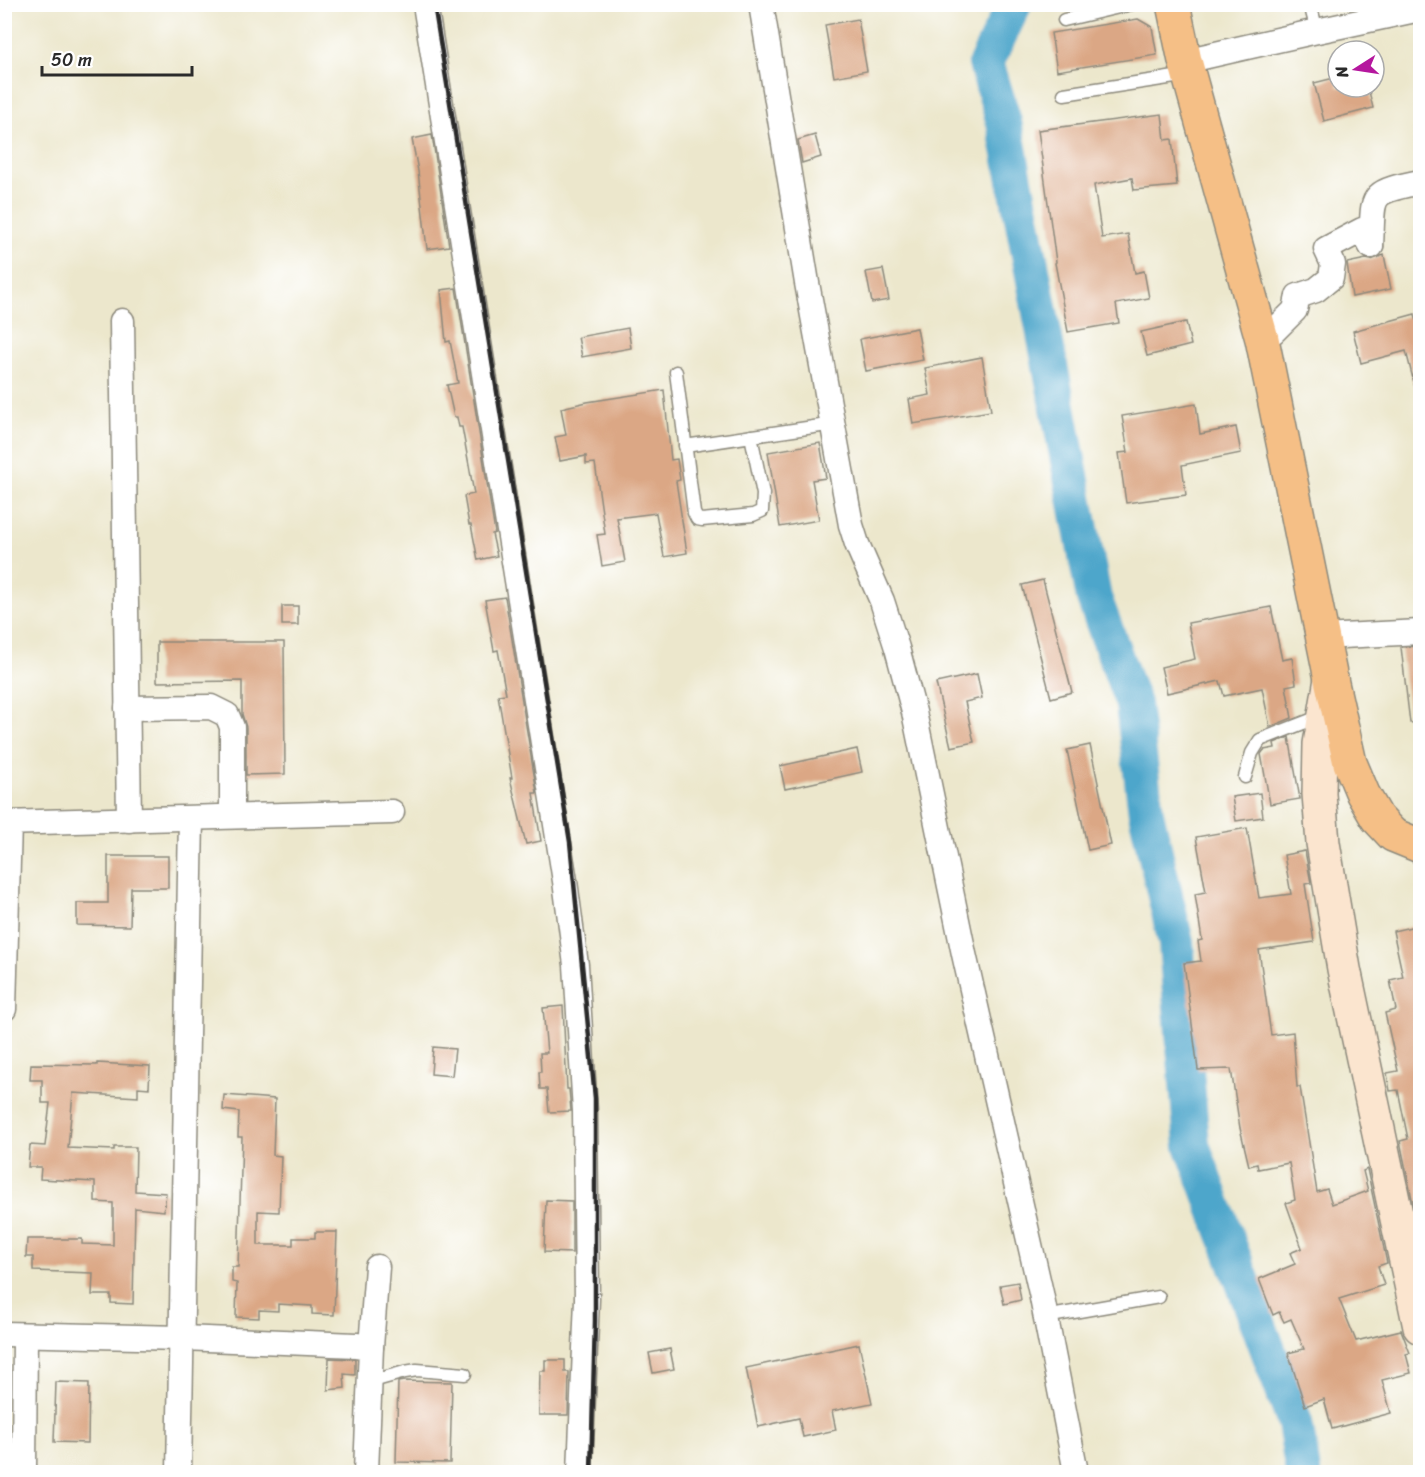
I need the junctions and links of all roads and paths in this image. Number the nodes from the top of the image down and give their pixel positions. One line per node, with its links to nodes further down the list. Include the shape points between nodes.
1 (424, 4): 43 (street, via 576,965 585,1111 587,1299)
2 (761, 4): 15 (street)
3 (1132, 4): 7 (lane)
4 (1173, 4): 9 (main road)
5 (1310, 4): 8 (lane)
6 (1420, 9): 8 (street)
7 (1064, 20)
8 (1317, 31): 9 (street)
9 (1187, 68): 10 (lane); 13 (main road)
10 (1064, 94)
11 (1420, 182): 13 (street, via 1379,194 1374,203 1371,246 1362,230 1326,249 1333,264 1331,278 1316,290 1299,296 1295,310)
12 (122, 321): 21 (street)
13 (1262, 339): 19 (main road)
14 (676, 372): 17 (lane)
15 (834, 424): 16 (lane); 33 (street, via 854,535 882,602 914,712)
16 (751, 436): 17 (lane); 17 (lane, via 764,494 762,511 753,515 697,519)
17 (685, 446)
18 (1420, 632): 19 (street)
19 (1322, 637): 20 (main road)
20 (1331, 678): 22 (street); 29 (main road, via 1350,763 1363,795 1393,835)
21 (127, 708): 25 (street, via 210,707 227,715 232,727); 27 (street)
22 (1325, 715): 23 (lane, via 1260,740); 34 (street, via 1318,794 1323,843 1344,969)
23 (1245, 777)
24 (392, 812): 25 (street)
25 (232, 816): 26 (street)
26 (191, 819): 27 (street); 36 (street)
27 (129, 820): 28 (street)
28 (7, 823): 30 (street)
29 (1420, 846)
30 (4, 1009)
31 (377, 1267): 37 (street)
32 (1159, 1297): 33 (lane)
33 (1045, 1317): 44 (street)
34 (1420, 1328)
35 (15, 1335): 36 (street); 40 (street)
36 (182, 1338): 37 (street); 41 (street)
37 (371, 1347): 39 (street)
38 (465, 1374): 39 (lane, via 417,1370)
39 (369, 1382): 42 (street)
40 (24, 1473)
41 (179, 1473)
42 (366, 1473)
43 (580, 1473)
44 (1076, 1473)

